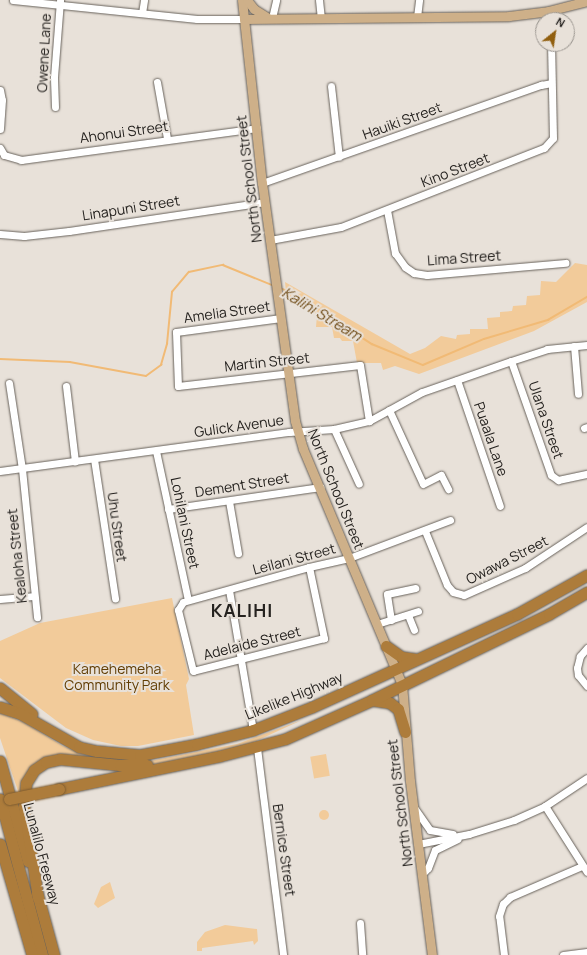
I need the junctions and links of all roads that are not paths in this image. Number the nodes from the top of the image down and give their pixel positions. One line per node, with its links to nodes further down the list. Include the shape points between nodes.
1 (12, 0): 9 (street)
2 (144, 0): 11 (street)
3 (242, 0): 16 (main road, North School Street)
4 (247, 0): 14 (main road, via 261,15)
5 (276, 0): 14 (street)
6 (319, 0): 15 (street)
7 (419, 0): 13 (street)
8 (587, 1): 10 (main road)
9 (59, 3): 11 (street); 22 (street, Owene Lane, via 54,77)
10 (559, 12)
11 (142, 13): 16 (street, via 197,19)
12 (535, 16): 13 (main road)
13 (417, 17): 15 (main road)
14 (272, 18): 15 (main road); 16 (main road)
15 (321, 18)
16 (244, 19): 23 (main road, North School Street)
17 (551, 52): 19 (street, Kino Street)
18 (157, 82): 25 (street)
19 (551, 83): 27 (street, Hauiki Street, via 541,84); 30 (street, Kino Street, via 553,138 547,146)
20 (331, 86): 27 (street)
21 (0, 90): 24 (street)
22 (55, 107)
23 (256, 128): 25 (street, Ahonui Street); 28 (main road, North School Street)
24 (0, 129)
25 (167, 138): 26 (street, Ahonui Street, via 21,160 4,155)
26 (0, 148)
27 (339, 157): 28 (street, Hauiki Street)
28 (262, 183): 29 (main road, North School Street)
29 (265, 202): 31 (street, Linapuni Street, via 69,231 24,236); 32 (main road, North School Street)
30 (387, 210): 32 (street, Kino Street, via 341,227); 33 (street, Lima Street, via 395,253 405,267 418,274)
31 (0, 234)
32 (270, 240): 34 (main road, North School Street)
33 (565, 263)
34 (281, 318): 38 (main road, North School Street); 42 (street, Amelia Street, via 176,332)
35 (587, 345): 36 (street, Gulick Avenue)
36 (574, 346): 37 (street, Gulick Avenue, via 547,349); 43 (street)
37 (511, 361): 39 (street, Gulick Avenue); 53 (street, Ulana Street, via 551,475 558,480)
38 (287, 373): 42 (street, Martin Street); 45 (street, Martin Street, via 360,365); 47 (main road, North School Street)
39 (457, 380): 44 (street, Gulick Avenue, via 422,392); 58 (street, Puaala Lane)
40 (9, 383): 51 (street, Kealoha Street)
41 (66, 386): 50 (street)
42 (178, 386)
43 (578, 394)
44 (389, 410): 45 (street, Gulick Avenue); 56 (street, via 424,484 441,475)
45 (369, 421): 46 (street, Gulick Avenue)
46 (334, 429): 47 (street, Gulick Avenue); 54 (street)
47 (297, 431): 48 (street, Gulick Avenue); 55 (main road, North School Street)
48 (156, 451): 49 (street, Gulick Avenue); 59 (street, Lohilani Street)
49 (94, 459): 50 (street, Gulick Avenue); 71 (street, Uhu Street)
50 (75, 461): 51 (street, Gulick Avenue)
51 (22, 469): 52 (street, Gulick Avenue); 70 (street, Kealoha Street)
52 (0, 471)
53 (587, 474)
54 (359, 484)
55 (320, 487): 57 (street, Dement Street); 64 (main road, North School Street)
56 (448, 489)
57 (228, 501): 59 (street, Dement Street); 63 (street)
58 (500, 506)
59 (168, 509): 74 (street, Lohilani Street)
60 (450, 520): 62 (street, Leilani Street)
61 (587, 527): 62 (street, Owawa Street, via 525,568 464,595 453,592 447,586)
62 (425, 531): 64 (street, Leilani Street)
63 (238, 553)
64 (349, 558): 65 (street, Leilani Street); 80 (main road, North School Street)
65 (309, 567): 68 (street, Leilani Street); 85 (street, Adelaide Street, via 324,638)
66 (587, 575): 84 (highway, Likelike Highway, via 530,607)
67 (415, 588): 79 (street, via 387,594)
68 (229, 590): 74 (street, Leilani Street); 85 (street)
69 (587, 592): 76 (highway)
70 (33, 596): 72 (street); 78 (street, Kealoha Street)
71 (115, 598)
72 (0, 599)
73 (587, 599): 76 (highway)
74 (188, 600): 85 (street, Adelaide Street, via 181,603 178,610 194,671)
75 (418, 611): 77 (street)
76 (549, 614): 87 (highway)
77 (408, 615): 79 (street); 81 (street)
78 (37, 617)
79 (391, 620): 80 (street)
80 (377, 624): 82 (main road, North School Street)
81 (414, 630)
82 (386, 646): 84 (highway, via 402,658); 86 (main road, North School Street)
83 (587, 648): 88 (street, via 580,656 577,668 578,675)
84 (416, 659): 86 (highway, Likelike Highway)
85 (242, 660): 92 (street)
86 (396, 669): 87 (main road, North School Street); 92 (highway, Likelike Highway)
87 (402, 684): 90 (highway); 93 (main road, North School Street)
88 (587, 686)
89 (0, 688): 95 (highway, via 59,733)
90 (372, 700): 93 (highway, via 390,703 398,709 402,713); 94 (highway, via 285,739)
91 (0, 707): 95 (highway, Likelike Highway, via 19,713 67,741)
92 (253, 730): 95 (highway, Likelike Highway, via 140,754)
93 (405, 732): 100 (main road, North School Street)
94 (257, 748): 96 (highway); 116 (street, Bernice Street)
95 (97, 751)
96 (220, 756): 99 (highway, bridge); 109 (highway, via 138,766 60,759 40,765 29,776 25,792 25,817 32,840)
97 (0, 761): 109 (highway, Lunalilo Freeway)
98 (587, 778): 101 (street)
99 (3, 799): 114 (highway, Lunalilo Freeway)
100 (413, 806): 102 (street, via 430,830); 104 (main road, North School Street)
101 (545, 806): 102 (street, via 502,824); 105 (street)
102 (465, 835): 104 (street); 108 (street, via 434,850)
103 (0, 844): 111 (highway)
104 (418, 844): 108 (main road, North School Street)
105 (582, 866): 107 (street); 119 (street, via 510,897 503,904 499,916)
106 (0, 870): 111 (highway)
107 (587, 872)
108 (422, 874): 118 (main road, North School Street)
109 (38, 898): 115 (highway, Lunalilo Freeway)
110 (360, 923): 117 (street)
111 (28, 942): 113 (highway)
112 (587, 952): 120 (street)
113 (32, 955)
114 (42, 955)
115 (54, 955)
116 (282, 955)
117 (362, 955)
118 (432, 955)
119 (504, 955)
120 (563, 955)

